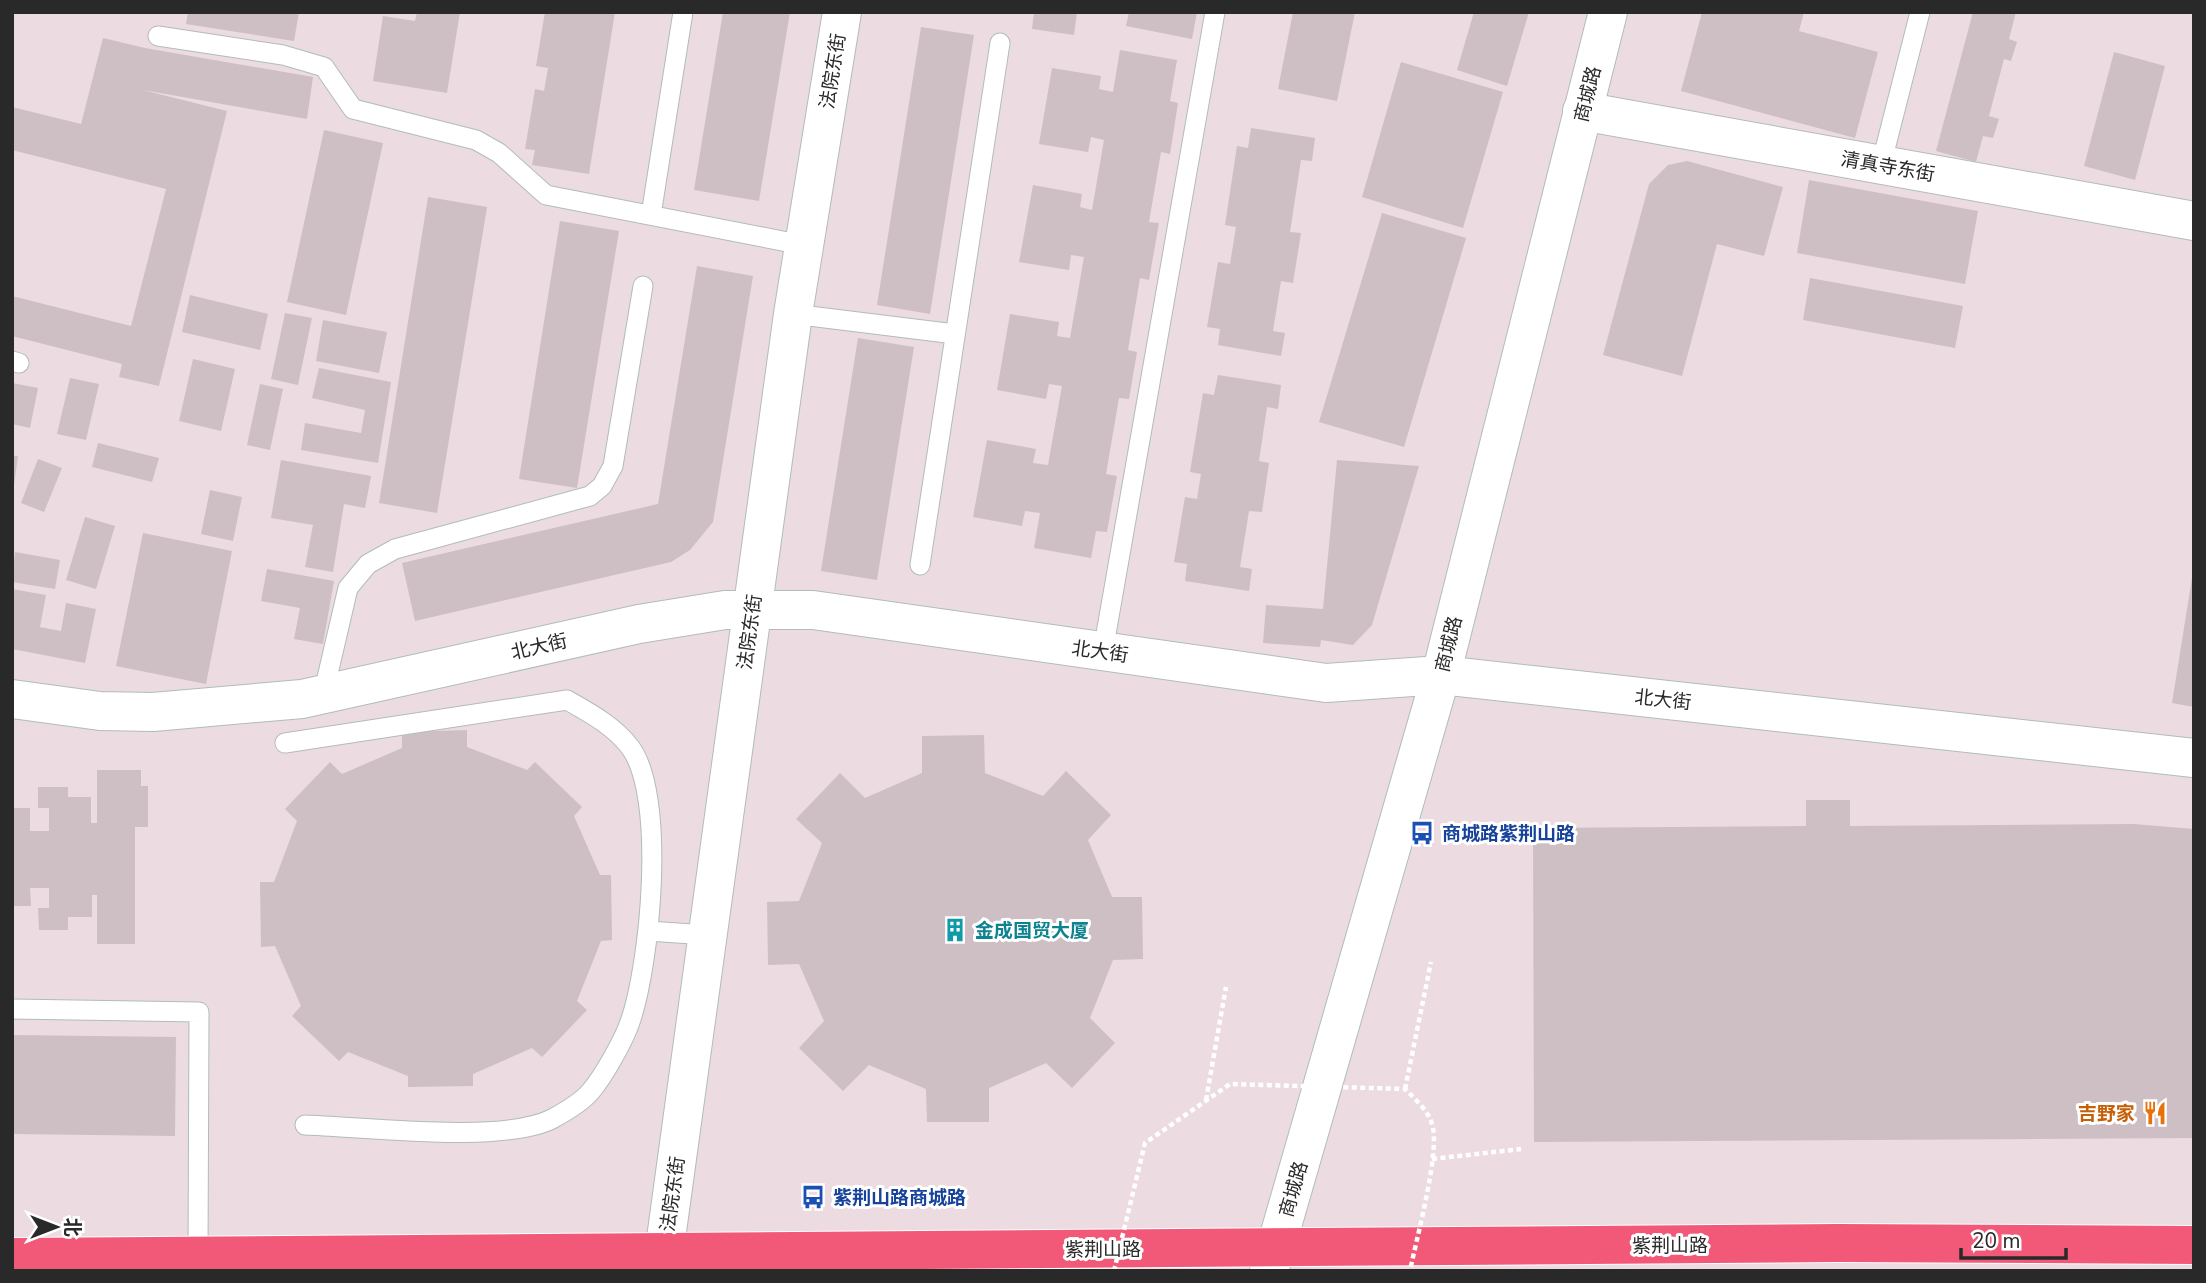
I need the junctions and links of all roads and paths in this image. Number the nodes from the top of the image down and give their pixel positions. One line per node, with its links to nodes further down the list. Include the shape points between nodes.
1 (683, 12): 10 (lane)
2 (842, 12): 12 (street, 法院东街)
3 (1215, 12): 18 (lane)
4 (1608, 12): 8 (street, 商城路)
5 (1920, 12): 9 (lane)
6 (158, 36): 10 (lane, via 283,55 324,67 353,109 476,140 499,153 546,195)
7 (1000, 43): 15 (lane)
8 (1582, 111): 9 (street, 清真寺东街); 19 (street, 商城路)
9 (1881, 165): 11 (street, 清真寺东街)
10 (651, 215): 12 (lane)
11 (2194, 220)
12 (803, 245): 14 (street, 法院东街)
13 (643, 286): 20 (lane, via 613,466 602,486 590,496 395,549 368,564 348,588)
14 (793, 314): 15 (lane); 17 (street, 法院东街)
15 (955, 334): 16 (lane)
16 (919, 565)
17 (752, 610): 18 (street, 北大街, via 813,610); 20 (street, 北大街, via 639,624); 25 (street, 法院东街)
18 (1103, 651): 19 (street, 北大街, via 1326,683)
19 (1441, 675): 23 (street, 北大街); 38 (street, 商城路)
20 (323, 695): 21 (street, 北大街, via 153,712 100,711)
21 (12, 699)
22 (285, 743): 24 (lane, via 567,700 602,719 631,748 642,779 651,825)
23 (2194, 758)
24 (648, 931): 25 (lane); 31 (lane, via 629,1024 590,1092 551,1119 501,1132)
25 (708, 935): 35 (street, 法院东街)
26 (1431, 962): 29 (path)
27 (1226, 987): 30 (path)
28 (12, 1009): 36 (lane, via 199,1012)
29 (1405, 1089): 30 (path, bridge, via 1230,1084); 33 (path, bridge, via 1433,1125)
30 (1206, 1100): 39 (path, bridge, via 1145,1143)
31 (305, 1125)
32 (1521, 1149): 33 (path)
33 (1432, 1159): 40 (path, bridge)
34 (2194, 1245): 38 (main road, 紫荆山路, via 1824,1244)
35 (664, 1252): 36 (main road, 紫荆山路); 38 (main road, 紫荆山路)
36 (198, 1256): 37 (main road, 紫荆山路)
37 (12, 1257)
38 (1273, 1259)
39 (1114, 1271)
40 (1410, 1271)

